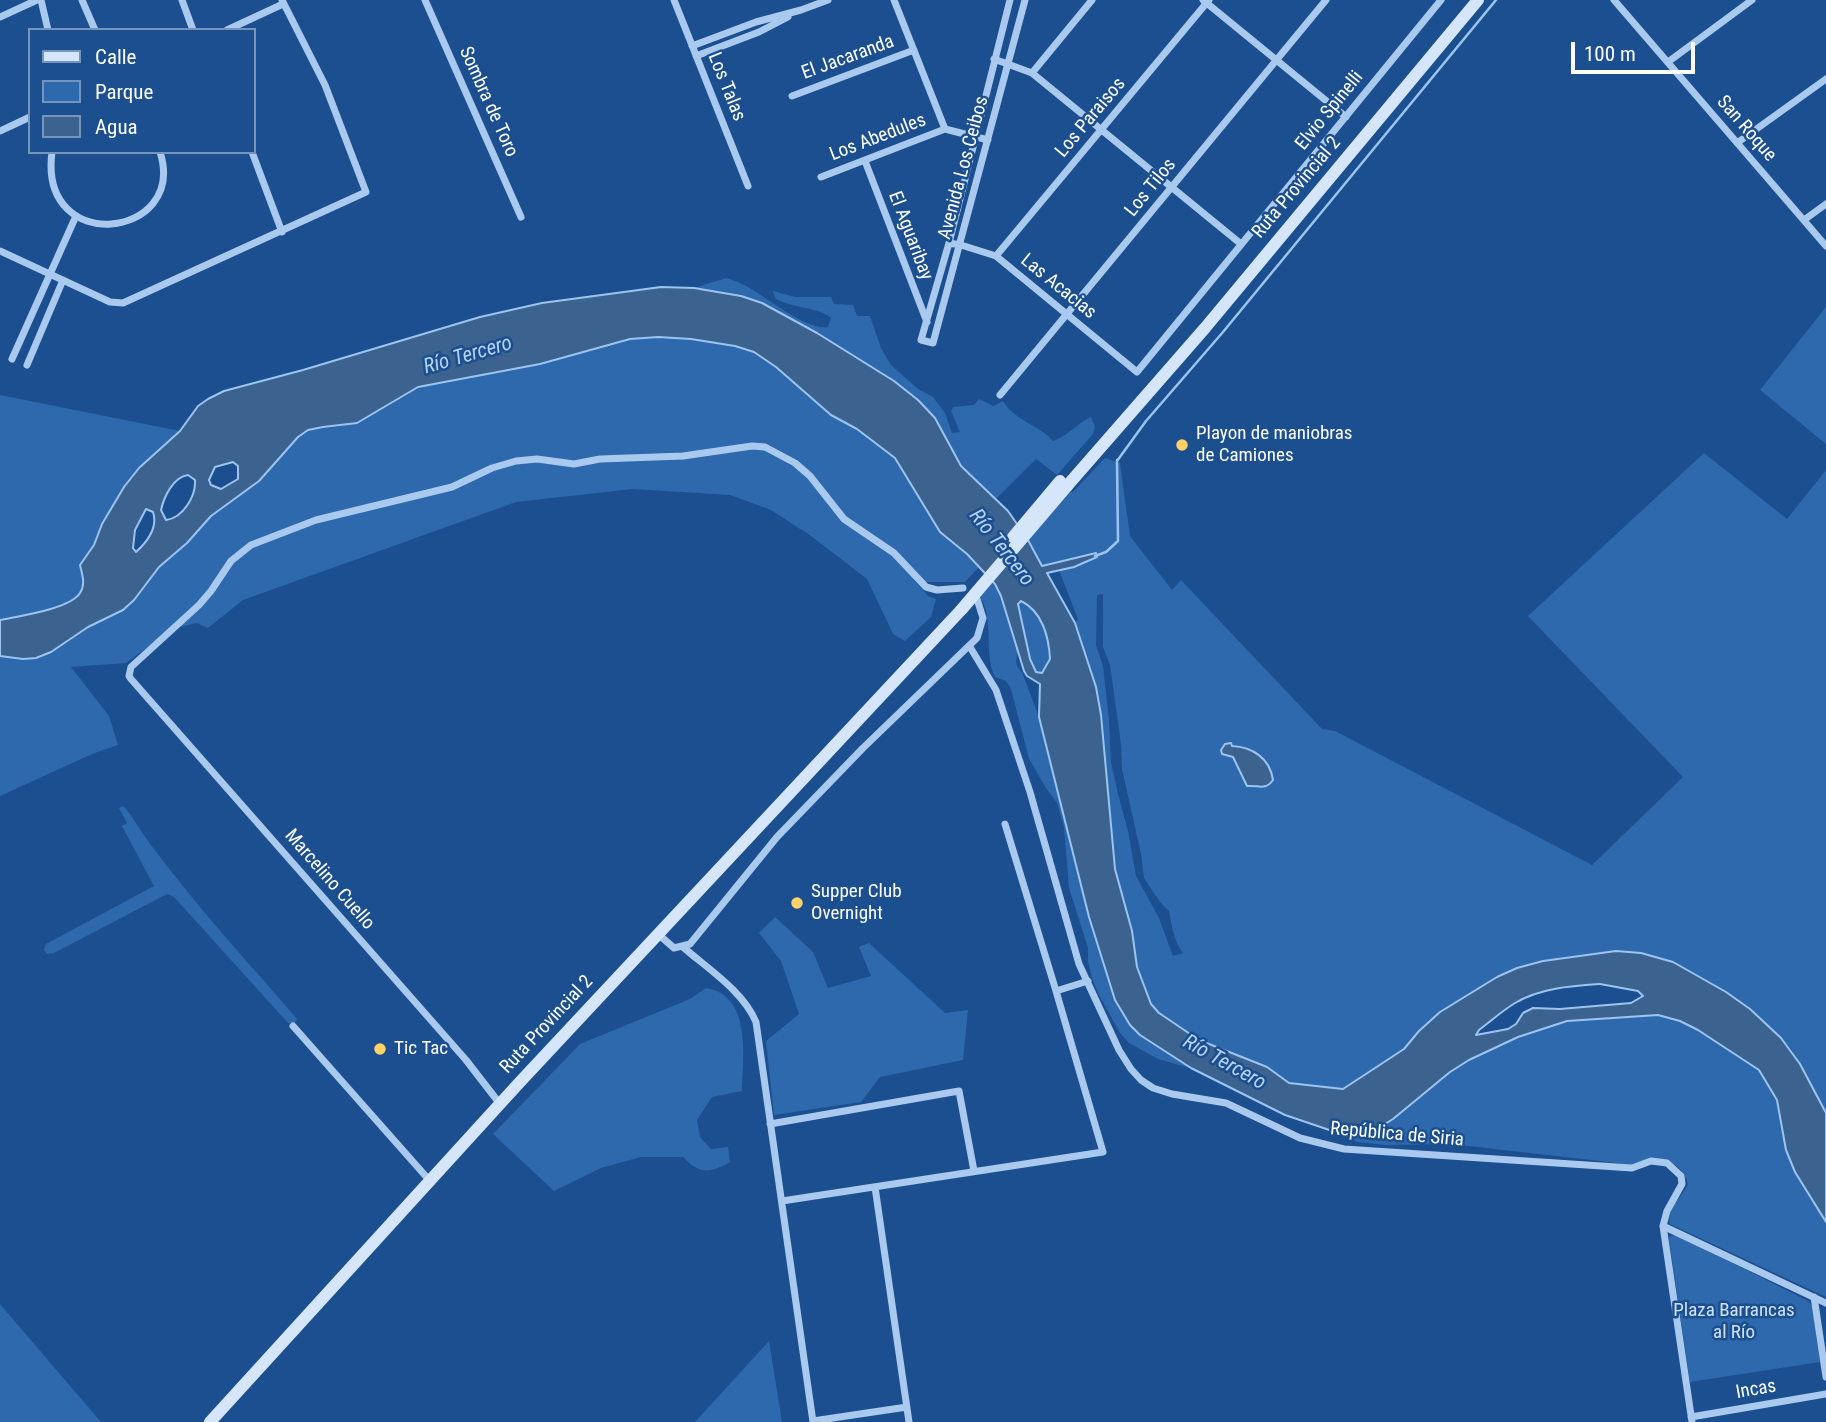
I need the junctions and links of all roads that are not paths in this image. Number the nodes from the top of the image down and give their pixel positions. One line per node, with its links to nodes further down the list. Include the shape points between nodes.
1 (39, 0): 21 (street); 22 (street)
2 (82, 0): 23 (street)
3 (182, 0): 24 (street)
4 (425, 0): 54 (street, Sombra de Toro)
5 (674, 0): 26 (street, Los Talas)
6 (797, 0): 20 (street)
7 (828, 0): 20 (street)
8 (894, 0): 27 (street)
9 (1010, 0): 29 (street, Avenida Los Ceibos)
10 (1025, 0): 32 (street, Avenida Los Ceibos)
11 (1092, 0): 33 (street)
12 (1326, 0): 30 (street, Los Tilos)
13 (1441, 0): 36 (street, Elvio Spinelli)
14 (1468, 0): 48 (main road, via 1354,138)
15 (1478, 0): 48 (main road, Ruta Provincial 2)
16 (1614, 0): 31 (street, San Roque)
17 (1752, 0): 31 (street)
18 (1206, 1): 30 (street); 40 (street, Los Paraisos)
19 (283, 2): 25 (street); 56 (street, via 325,85 366,192)
20 (801, 10): 26 (street); 28 (street)
21 (0, 16)
22 (47, 28)
23 (94, 28)
24 (192, 28)
25 (231, 28)
26 (692, 46): 28 (street, Los Talas)
27 (914, 50): 35 (street, El Jacaranda); 38 (street)
28 (696, 56): 50 (street, Los Talas)
29 (994, 59): 32 (street); 41 (street, Avenida Los Ceibos)
30 (1276, 60): 36 (street); 51 (street, Los Tilos)
31 (1668, 62): 43 (street, San Roque)
32 (1008, 63): 33 (street); 42 (street, Avenida Los Ceibos)
33 (1032, 73): 40 (street)
34 (1826, 79): 43 (street)
35 (792, 96)
36 (1346, 117): 58 (street, Elvio Spinelli)
37 (28, 118): 39 (street)
38 (945, 129): 41 (street, Los Abedules); 47 (street, Los Abedules)
39 (0, 131)
40 (1102, 131): 51 (street); 62 (street, Los Paraisos)
41 (975, 137): 42 (street, Los Abedules); 57 (street, Avenida Los Ceibos)
42 (988, 140): 59 (street, Avenida Los Ceibos)
43 (1737, 143): 55 (street, San Roque)
44 (52, 154): 53 (street, via 52,185)
45 (160, 154): 53 (street, via 160,189 136,218 102,225)
46 (254, 154): 56 (street)
47 (864, 161): 49 (street, Los Abedules); 66 (street, El Aguaribay)
48 (1341, 165): 75 (main road, Ruta Provincial 2, bridge, via 916,659)
49 (821, 177)
50 (748, 186)
51 (1171, 188): 58 (street); 65 (street, Los Tilos)
52 (1826, 204): 55 (street)
53 (76, 216): 63 (street)
54 (521, 217)
55 (1804, 220): 60 (street, San Roque)
56 (282, 232): 64 (street, via 123,303 110,302)
57 (949, 243): 59 (street, Las Acacias); 66 (street, Avenida Los Ceibos)
58 (1241, 244): 69 (street, Elvio Spinelli)
59 (961, 245): 62 (street, Las Acacias); 66 (street, Avenida Los Ceibos, via 933,343 922,340)
60 (1826, 246)
61 (0, 251): 63 (street)
62 (996, 256): 65 (street, Las Acacias)
63 (50, 274): 64 (street); 67 (street)
64 (64, 280): 68 (street)
65 (1068, 316): 69 (street, Las Acacias); 70 (street, Los Tilos)
66 (927, 323)
67 (12, 359)
68 (27, 365)
69 (1138, 372)
70 (1000, 396)
71 (963, 588): 80 (street, Marcelino Cuello, via 926,587 894,553 844,519 810,476 765,447 574,464 537,459 492,468 452,487 316,520 251,545 231,561 212,592 131,667 131,679)
72 (977, 599): 73 (street, via 982,627)
73 (970, 647): 76 (street, via 777,837); 77 (street, República de Siria, via 996,690)
74 (1005, 824): 78 (street)
75 (658, 934): 76 (street, via 674,948); 80 (main road, Ruta Provincial 2)
76 (683, 947): 81 (street, via 751,1010)
77 (1088, 981): 78 (street); 86 (street, República de Siria, via 1119,1050 1131,1069 1153,1088 1226,1103 1300,1138 1344,1149 1632,1168 1651,1161 1667,1163 1681,1176 1682,1184)
78 (1056, 991): 82 (street, via 1103,1152)
79 (293, 1026): 83 (street)
80 (500, 1104): 83 (main road, Ruta Provincial 2)
81 (770, 1124): 82 (street, via 959,1091); 85 (street)
82 (974, 1171): 84 (street)
83 (431, 1182): 94 (main road, Ruta Provincial 2)
84 (875, 1187): 85 (street); 91 (street)
85 (782, 1201): 93 (street)
86 (1663, 1226): 87 (street); 92 (street)
87 (1814, 1297): 88 (street); 89 (street)
88 (1826, 1303)
89 (1826, 1377)
90 (1826, 1394): 92 (street, Incas)
91 (906, 1407): 93 (street); 95 (street)
92 (1691, 1420)
93 (813, 1421)
94 (210, 1422)
95 (909, 1422)

